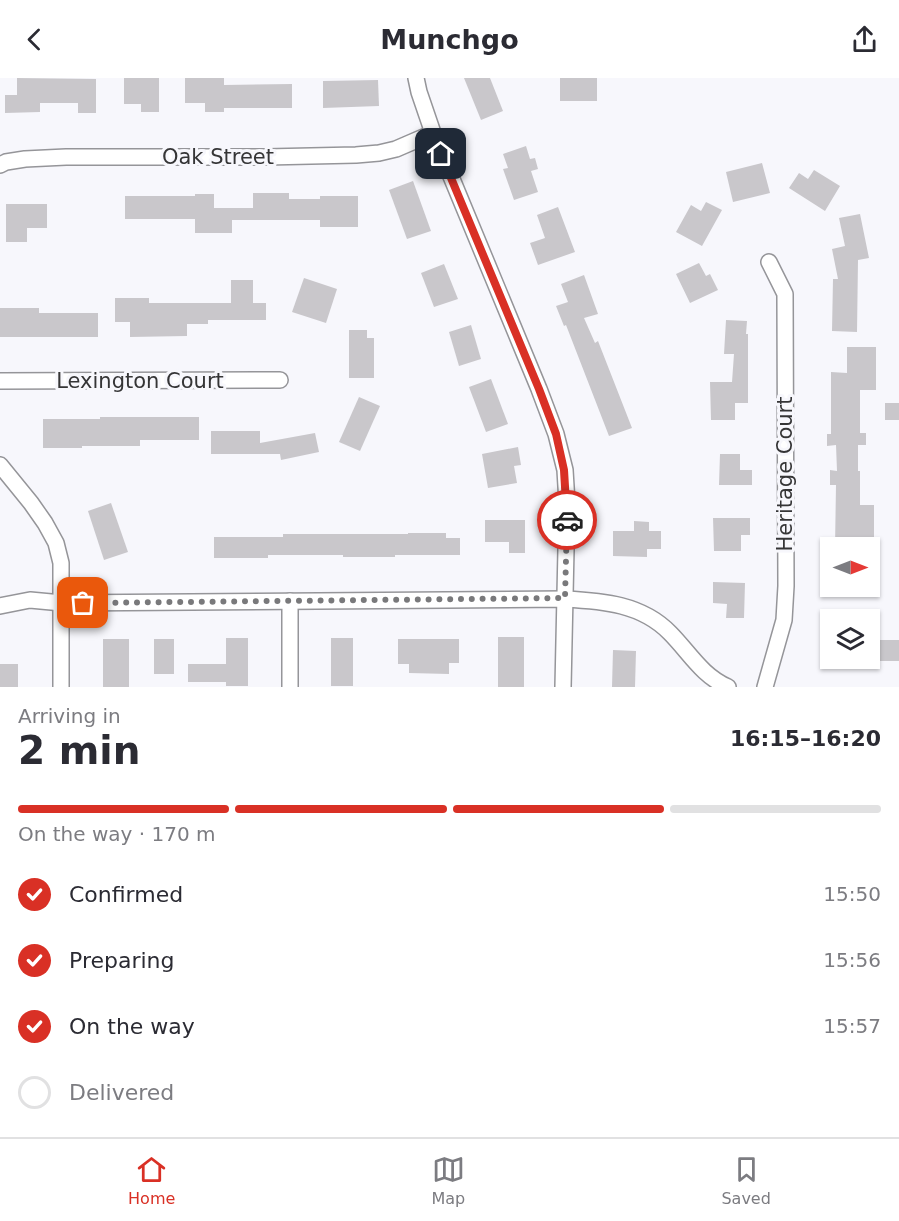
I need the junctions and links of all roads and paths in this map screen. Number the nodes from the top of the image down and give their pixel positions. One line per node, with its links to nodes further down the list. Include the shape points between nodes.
1 (416, 78): 2 (street)
2 (433, 133): 3 (street, Oak Street, via 396,149 356,155 66,157); 8 (street, via 556,434 567,503)
3 (0, 165)
4 (769, 262): 16 (street, Heritage Court, via 785,294 786,586 784,620)
5 (280, 380): 6 (street, Lexington Court)
6 (0, 381)
7 (0, 465): 10 (street, via 32,503 56,543 62,563)
8 (565, 598): 9 (street); 14 (street); 15 (street, via 626,606 650,617 669,632 702,671)
9 (290, 601): 10 (street); 13 (street)
10 (62, 603): 11 (street, via 30,600); 12 (street)
11 (0, 606)
12 (61, 687)
13 (290, 687)
14 (563, 687)
15 (728, 687)
16 (765, 687)

